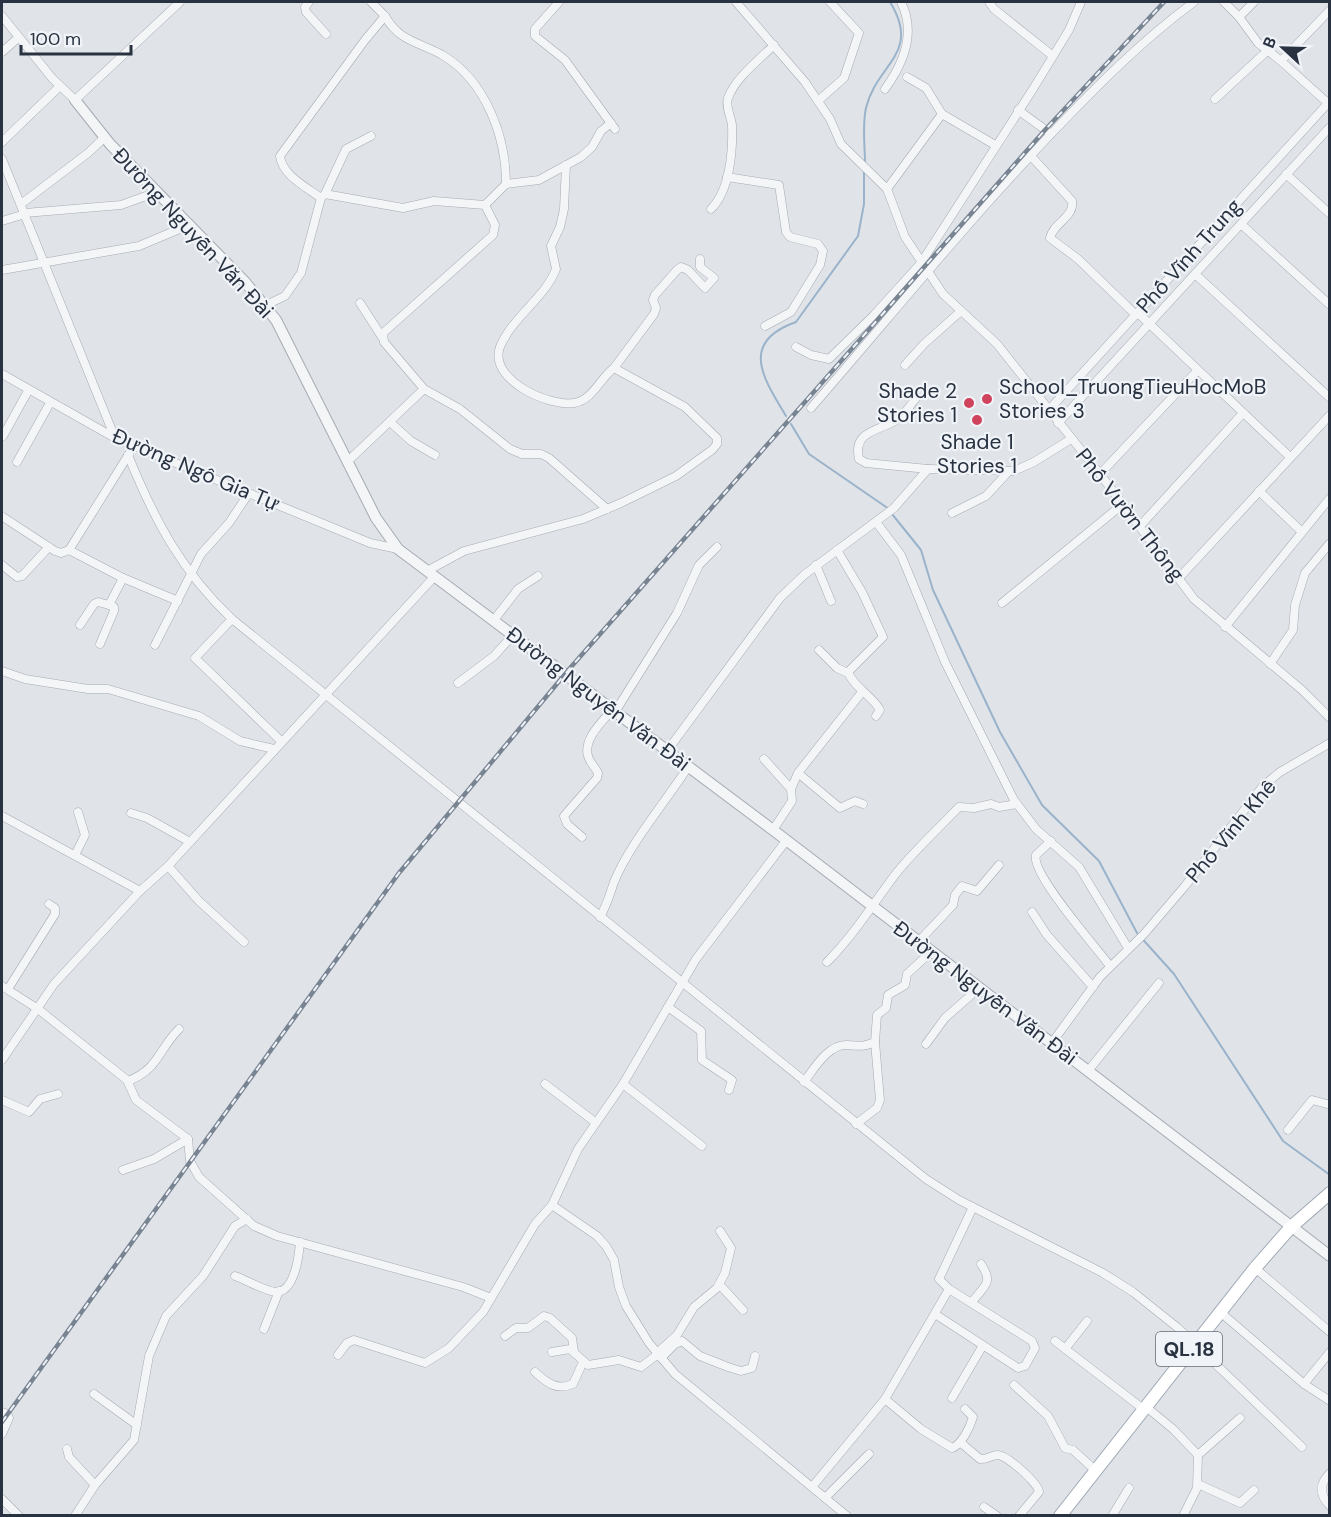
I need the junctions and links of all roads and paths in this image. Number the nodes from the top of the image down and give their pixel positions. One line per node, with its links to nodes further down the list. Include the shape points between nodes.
1 (180, 2): 28 (street)
2 (309, 2): 17 (street, via 306,12)
3 (371, 2): 15 (street)
4 (559, 2): 42 (street, via 535,29 535,36 565,60 613,126 601,131 581,158)
5 (736, 2): 19 (street)
6 (830, 2): 29 (street, via 859,33 844,78)
7 (901, 2): 26 (street, via 906,12 907,51)
8 (989, 2): 22 (street)
9 (1081, 2): 22 (street)
10 (1194, 2): 35 (street, via 1133,50)
11 (1224, 2): 16 (street)
12 (1254, 2): 16 (street)
13 (1329, 10): 23 (street)
14 (2, 16): 18 (street, Đường Nguyễn Văn Đài)
15 (386, 16): 45 (street, via 404,38 449,59 481,91 504,153); 48 (street, via 364,40 280,156 287,171)
16 (1239, 17): 20 (street)
17 (326, 34)
18 (18, 38): 21 (street); 25 (street, Đường Nguyễn Văn Đài)
19 (774, 45): 29 (street); 44 (street, via 728,98 732,123)
20 (1267, 51): 23 (street); 27 (street)
21 (2, 52)
22 (1053, 56): 31 (street)
23 (1281, 62): 30 (street)
24 (907, 77): 32 (street, via 926,88)
25 (60, 86): 28 (street, Đường Nguyễn Văn Đài); 38 (street)
26 (885, 89)
27 (1215, 99)
28 (75, 100): 37 (street, Đường Nguyễn Văn Đài)
29 (818, 101): 46 (street, Phố Vườn Thông, via 841,144)
30 (1329, 103): 33 (street, Phố Vĩnh Trung)
31 (1018, 110): 35 (street); 39 (street)
32 (942, 114): 39 (street); 46 (street)
33 (1317, 115): 34 (street); 67 (street, Phố Vĩnh Trung)
34 (1329, 127): 43 (street, Phố Vĩnh Trung)
35 (1051, 134): 40 (street)
36 (371, 136): 48 (street, via 346,149)
37 (105, 137): 47 (street, Đường Nguyễn Văn Đài); 49 (street)
38 (2, 142)
39 (995, 145): 58 (street)
40 (1030, 155): 61 (street); 67 (street, via 1073,204 1050,238)
41 (2, 159): 49 (street)
42 (566, 165): 45 (street, via 539,180); 73 (street, via 564,209 551,246 556,268 511,328 498,359 500,366 532,396 555,403 575,403 592,394)
43 (1286, 174): 53 (street); 55 (street, Phố Vĩnh Trung)
44 (727, 177): 51 (street); 69 (street, via 779,185 786,232 790,237 818,244 823,251 820,265 791,312)
45 (506, 184): 50 (street)
46 (887, 189): 58 (street, Phố Vườn Thông, via 905,237)
47 (157, 192): 52 (street, via 121,205); 56 (street, Đường Nguyễn Văn Đài)
48 (323, 196): 50 (street, via 332,193 402,208 434,201); 65 (street, via 301,273 285,296)
49 (21, 204): 52 (street)
50 (484, 205): 70 (street, via 495,225 493,236 391,325)
51 (711, 209)
52 (25, 213): 54 (street); 59 (street)
53 (1329, 214)
54 (2, 221)
55 (1241, 224): 62 (street, Phố Vĩnh Trung); 64 (street)
56 (189, 225): 59 (street, via 139,246); 65 (street, Đường Nguyễn Văn Đài)
57 (700, 259): 73 (street, via 700,267 713,281 705,288 688,270 676,270 655,295 654,314)
58 (921, 262): 61 (street, Phố Vườn Thông); 71 (street, via 829,359 811,356)
59 (46, 263): 60 (street); 88 (street)
60 (2, 270)
61 (928, 273): 66 (street, Phố Vườn Thông); 81 (street)
62 (1195, 274): 68 (street, Phố Vĩnh Trung); 79 (street)
63 (360, 303): 70 (street)
64 (1329, 305)
65 (264, 306): 94 (street, Đường Nguyễn Văn Đài, via 276,320)
66 (961, 311): 72 (street); 82 (street, Phố Vườn Thông, via 997,344)
67 (1137, 314): 68 (street); 82 (street, Phố Vĩnh Trung)
68 (1150, 324): 74 (street); 86 (street, Phố Vĩnh Trung)
69 (765, 326)
70 (382, 338): 76 (street)
71 (796, 347)
72 (905, 365)
73 (615, 368): 103 (street, via 685,407 712,432 717,444 676,476)
74 (1198, 369): 83 (street); 98 (street)
75 (2, 374): 77 (street, Đường Ngô Gia Tự)
76 (424, 389): 85 (street); 103 (street, via 460,410 510,449 549,458)
77 (28, 391): 80 (street, Đường Ngô Gia Tự); 87 (street)
78 (917, 397): 96 (street, via 898,419 865,436 857,453 866,463)
79 (1329, 398)
80 (50, 404): 88 (street, Đường Ngô Gia Tự); 95 (street)
81 (812, 408)
82 (1048, 411): 86 (street, Phố Vườn Thông)
83 (1243, 413): 93 (street); 107 (street)
84 (1329, 415): 93 (street)
85 (390, 422): 92 (street, via 423,450); 94 (street)
86 (1058, 423): 89 (street, Phố Vườn Thông)
87 (3, 436)
88 (116, 438): 90 (street, Đường Ngô Gia Tự)
89 (1071, 439): 97 (street, via 1034,462); 98 (street, Phố Vườn Thông)
90 (134, 446): 91 (street); 99 (street, Đường Ngô Gia Tự)
91 (128, 455): 113 (street); 119 (street, via 150,506)
92 (435, 455)
93 (1290, 457): 100 (street)
94 (348, 461): 112 (street, Đường Nguyễn Văn Đài, via 376,518)
95 (18, 462)
96 (928, 469): 97 (street); 106 (street, via 894,508)
97 (1009, 471): 104 (street, via 986,496)
98 (1100, 474): 102 (street, Phố Vườn Thông)
99 (249, 492): 112 (street, Đường Ngô Gia Tự, via 370,543); 119 (street, via 230,523 201,554)
100 (1259, 492): 108 (street); 121 (street)
101 (1329, 498): 108 (street)
102 (1123, 504): 107 (street, Phố Vườn Thông); 124 (street)
103 (608, 509): 117 (street, via 464,551)
104 (952, 513)
105 (3, 517): 111 (street)
106 (876, 522): 114 (street); 152 (street, via 901,555 945,662)
107 (1140, 526): 121 (street, Phố Vườn Thông)
108 (1302, 532): 129 (street)
109 (1329, 543): 134 (street, via 1303,579 1293,630)
110 (717, 547): 140 (street, via 699,565 677,613)
111 (49, 548): 113 (street, via 61,553); 115 (street, via 22,576 17,577)
112 (398, 549): 117 (street, Đường Nguyễn Văn Đài)
113 (69, 550): 120 (street)
114 (837, 550): 116 (street); 136 (street, via 883,638)
115 (2, 565)
116 (816, 566): 123 (street); 146 (street, via 780,598)
117 (430, 574): 127 (street, Đường Nguyễn Văn Đài); 139 (street)
118 (538, 576): 127 (street, via 518,589)
119 (191, 577): 122 (street); 126 (street)
120 (123, 578): 122 (street); 125 (street)
121 (1179, 578): 129 (street, Phố Vườn Thông, via 1194,599)
122 (178, 601): 132 (street)
123 (831, 601)
124 (1002, 603)
125 (109, 605): 128 (street, via 94,604); 131 (street, via 114,611)
126 (232, 619): 139 (street); 143 (street, via 195,658)
127 (494, 620): 130 (street, Đường Nguyễn Văn Đài)
128 (80, 625)
129 (1225, 627): 134 (street, Phố Vườn Thông)
130 (513, 635): 137 (street, via 494,656); 140 (street, Đường Nguyễn Văn Đài)
131 (100, 644)
132 (155, 645)
133 (819, 650): 136 (street)
134 (1270, 664): 142 (street, Phố Vườn Thông)
135 (2, 671): 145 (street, via 25,679 108,689 199,716 240,741)
136 (848, 673): 138 (street)
137 (458, 683)
138 (862, 692): 141 (street, via 878,705); 149 (street)
139 (325, 695): 143 (street); 168 (street)
140 (613, 711): 146 (street, Đường Nguyễn Văn Đài); 157 (street, via 587,748 597,778 564,816)
141 (876, 716)
142 (1329, 718)
143 (281, 741): 145 (street)
144 (1329, 743): 171 (street, Phố Vĩnh Khê, via 1263,786 1144,934)
145 (274, 749): 160 (street)
146 (667, 751): 148 (street, Đường Nguyễn Văn Đài)
147 (764, 759): 150 (street)
148 (688, 767): 156 (street, Đường Nguyễn Văn Đài); 168 (street, via 634,848)
149 (798, 773): 150 (street); 151 (street, via 840,808 855,801)
150 (791, 789): 156 (street, via 792,801)
151 (863, 804)
152 (1017, 804): 159 (street); 166 (street, via 959,807 912,855)
153 (78, 812): 161 (street, via 85,835)
154 (131, 813): 160 (street)
155 (2, 816): 161 (street)
156 (773, 830): 158 (street, Đường Nguyễn Văn Đài)
157 (582, 837)
158 (786, 841): 166 (street, Đường Nguyễn Văn Đài); 175 (street, via 705,946)
159 (1051, 841): 171 (street, via 1079,867); 174 (street, via 1036,855 1035,864)
160 (190, 842): 163 (street)
161 (75, 855): 164 (street)
162 (999, 865): 170 (street, via 977,891 966,886 958,888 953,905)
163 (168, 866): 164 (street); 169 (street)
164 (140, 891): 181 (street, via 70,964)
165 (49, 903): 177 (street, via 55,914)
166 (873, 907): 170 (street, Đường Nguyễn Văn Đài); 173 (street)
167 (1032, 912): 178 (street)
168 (600, 917): 175 (street)
169 (244, 942)
170 (918, 942): 172 (street, Đường Nguyễn Văn Đài)
171 (1128, 948): 174 (street)
172 (930, 952): 179 (street, Đường Nguyễn Văn Đài); 183 (street, via 907,974 904,986 886,997 886,1008 876,1018)
173 (827, 962)
174 (1110, 966): 178 (street)
175 (682, 983): 180 (street); 189 (street)
176 (1159, 983): 187 (street)
177 (5, 987): 181 (street)
178 (1093, 987): 185 (street)
179 (979, 988): 184 (street, via 945,1018); 185 (street, Đường Nguyễn Văn Đài)
180 (668, 1007): 191 (street); 192 (street, via 698,1027 703,1037 702,1060 732,1080)
181 (38, 1009): 186 (street); 188 (street)
182 (179, 1029): 188 (street, via 147,1072)
183 (875, 1042): 189 (street, via 858,1048 845,1045 831,1051); 197 (street, via 880,1100 877,1108)
184 (926, 1044)
185 (1051, 1044): 187 (street, Đường Nguyễn Văn Đài)
186 (2, 1060)
187 (1088, 1071): 206 (street, Đường Nguyễn Văn Đài)
188 (128, 1082): 199 (street, via 136,1100)
189 (804, 1082): 197 (street)
190 (545, 1084): 196 (street)
191 (623, 1084): 196 (street); 200 (street)
192 (729, 1090)
193 (57, 1094): 194 (street, via 40,1099 30,1112)
194 (2, 1100)
195 (1329, 1106): 198 (street, via 1312,1100)
196 (596, 1122): 203 (street, via 578,1149)
197 (856, 1124): 204 (street, via 926,1179)
198 (1288, 1130)
199 (188, 1139): 201 (street); 205 (street, via 190,1161 199,1178)
200 (702, 1146)
201 (123, 1170)
202 (1329, 1193): 206 (main road, QL.18)
203 (552, 1205): 216 (street, via 535,1224); 233 (street, via 606,1246 614,1260 626,1306)
204 (973, 1207): 214 (street, via 940,1272 939,1279); 226 (street, via 1103,1273 1155,1308)
205 (247, 1220): 208 (street, via 264,1231); 247 (street, via 235,1226 203,1276 166,1316 149,1356)
206 (1291, 1227): 209 (street, Đường Nguyễn Văn Đài); 211 (main road, QL.18)
207 (720, 1231): 213 (street, via 731,1248)
208 (300, 1242): 215 (street, via 293,1276); 216 (street)
209 (1329, 1256)
210 (981, 1264): 217 (street, via 988,1282)
211 (1255, 1268): 219 (main road, QL.18); 223 (street)
212 (235, 1276): 215 (street)
213 (719, 1284): 218 (street); 233 (street, via 694,1307 677,1335)
214 (950, 1288): 217 (street); 220 (street)
215 (279, 1291): 222 (street)
216 (491, 1298): 232 (street, via 449,1348 425,1364 354,1340)
217 (972, 1302): 227 (street, via 1035,1346 1021,1368)
218 (743, 1310)
219 (1219, 1311): 226 (main road, QL.18); 237 (street)
220 (935, 1314): 227 (street); 241 (street)
221 (1088, 1321): 228 (street)
222 (264, 1329)
223 (1329, 1332)
224 (506, 1336): 230 (street, via 516,1328 528,1328 544,1316 572,1338)
225 (1055, 1341): 228 (street)
226 (1193, 1344): 243 (main road, QL.18); 250 (street)
227 (982, 1347): 240 (street)
228 (1065, 1349): 243 (street)
229 (552, 1352): 230 (street)
230 (574, 1352): 235 (street)
231 (1329, 1352): 237 (street)
232 (338, 1355)
233 (658, 1355): 234 (street, via 682,1341 700,1356 741,1371 752,1368); 235 (street, via 641,1367 626,1360 596,1365); 258 (street, via 694,1391)
234 (755, 1356)
235 (583, 1362): 236 (street, via 573,1384 566,1387 547,1383)
236 (535, 1372)
237 (1304, 1384): 242 (street)
238 (1014, 1385): 254 (street, via 1048,1416 1065,1448 1073,1450)
239 (94, 1394): 247 (street)
240 (951, 1398)
241 (885, 1399): 249 (street, via 947,1447 956,1447); 258 (street)
242 (1329, 1401)
243 (1143, 1407): 253 (street, via 1173,1429); 254 (main road, QL.18)
244 (965, 1409): 249 (street, via 973,1417)
245 (2, 1412): 248 (street, via 9,1418)
246 (1240, 1418): 253 (street)
247 (137, 1425): 257 (street, via 130,1448)
248 (2, 1434)
249 (960, 1442): 269 (street, via 980,1459 1004,1456 1037,1485 1039,1492)
250 (1302, 1447)
251 (67, 1449): 257 (street, via 69,1457)
252 (869, 1454): 261 (street)
253 (1198, 1455): 256 (street)
254 (1096, 1471): 270 (main road, QL.18)
255 (1329, 1473): 263 (street, via 1321,1488)
256 (1198, 1484): 260 (street, via 1240,1503); 272 (street)
257 (95, 1485): 266 (street)
258 (812, 1487): 261 (street)
259 (1129, 1488): 271 (street)
260 (1254, 1490)
261 (825, 1498): 267 (street)
262 (2, 1499): 265 (street)
263 (1329, 1506)
264 (984, 1507): 268 (street)
265 (19, 1515)
266 (75, 1515)
267 (847, 1515)
268 (997, 1515)
269 (1019, 1515)
270 (1060, 1515)
271 (1112, 1515)
272 (1183, 1515)

